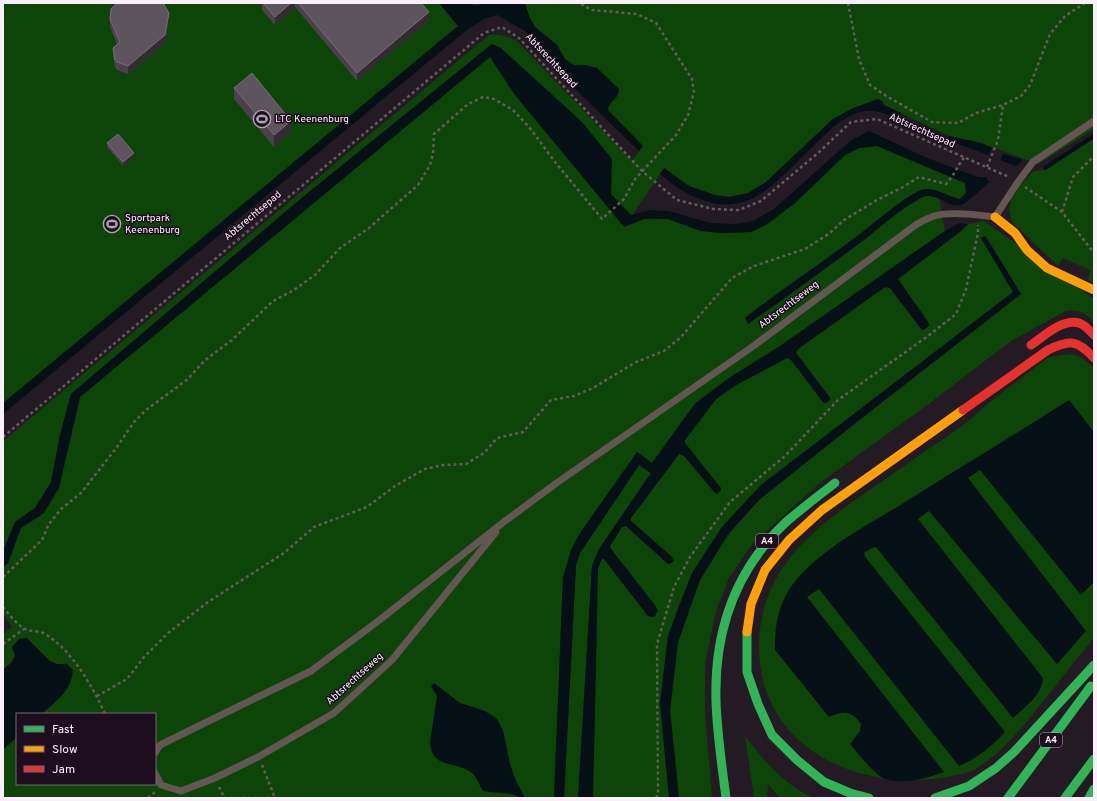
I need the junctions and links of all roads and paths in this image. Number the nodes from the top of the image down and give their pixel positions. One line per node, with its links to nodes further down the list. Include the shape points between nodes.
1 (579, 3): 9 (path, via 592,10 637,14 656,23 692,79 694,92 688,115 676,135)
2 (848, 3): 4 (path, via 859,59 870,85 888,97 932,122 958,123 976,113)
3 (1085, 3): 4 (path, via 1065,16 1050,34 1030,85 1021,96)
4 (1003, 105): 8 (path, via 998,140)
5 (1094, 121): 10 (lane, via 1033,162)
6 (1094, 156): 11 (path, via 1073,177)
7 (964, 158): 8 (path, Abtsrechtsepad); 9 (path, Abtsrechtsepad, via 877,119 851,122 761,201 739,210 713,209 677,200); 28 (path, via 946,184 919,177 844,220 830,233 805,249 754,266 732,278 681,337 664,351 636,362 593,388 574,396 551,400 523,432 497,438 484,453 466,464 425,469 395,486 367,507 314,527 284,553 208,602 168,634 144,657 127,679)
8 (987, 167): 10 (path, Abtsrechtsepad)
9 (642, 171): 19 (path, Abtsrechtsepad, via 520,38 502,27 484,33); 22 (path, via 624,199 602,219 514,110 494,99 483,97 468,104 434,134 430,165 418,185 369,228 340,248 315,275 272,301 232,340 204,361 188,379 146,410 134,422 81,493 61,509 49,524 42,540)
10 (1018, 182): 11 (path, Abtsrechtsepad); 13 (lane)
11 (1062, 212): 14 (path, Abtsrechtsepad)
12 (978, 214): 13 (lane, Abtsrechtseweg); 21 (lane, Abtsrechtseweg, via 935,215 917,224 752,347); 37 (path, via 978,233 966,289 956,314 838,400 785,456 730,502 690,557 674,587 657,644)
13 (995, 217): 15 (main road, via 1047,268)
14 (1094, 253)
15 (1094, 290)
16 (1094, 336): 17 (main road, via 1080,323 1071,322 1056,328)
17 (1024, 350)
18 (1094, 358): 39 (main road, A4, via 1082,346 1070,341 1048,350 822,510 789,540 766,570 751,604 747,631 747,672 758,704 772,735 797,760 824,782)
19 (3, 437)
20 (843, 477): 38 (main road, A4, via 787,520 769,539 755,556 728,610 717,659 716,687 719,745)
21 (505, 521): 30 (lane, Abtsrechtseweg, via 311,671 160,745); 31 (lane, Abtsrechtseweg, via 392,660 334,713)
22 (3, 577)
23 (3, 607): 24 (path)
24 (24, 629): 25 (path); 28 (path, via 44,633 62,648 83,672)
25 (3, 644)
26 (1094, 665): 40 (main road, A4, via 1002,763 980,780 957,792)
27 (1094, 682): 41 (main road, A4)
28 (97, 696): 29 (path)
29 (105, 713)
30 (156, 751)
31 (258, 757): 33 (lane, Abtsrechtseweg, via 181,791 162,785); 36 (path)
32 (1094, 759): 42 (main road)
33 (156, 775)
34 (1094, 789): 43 (main road)
35 (224, 798): 36 (path)
36 (275, 798)
37 (656, 798)
38 (726, 798)
39 (868, 798)
40 (935, 798)
41 (1008, 798)
42 (1065, 798)
43 (1089, 798)

